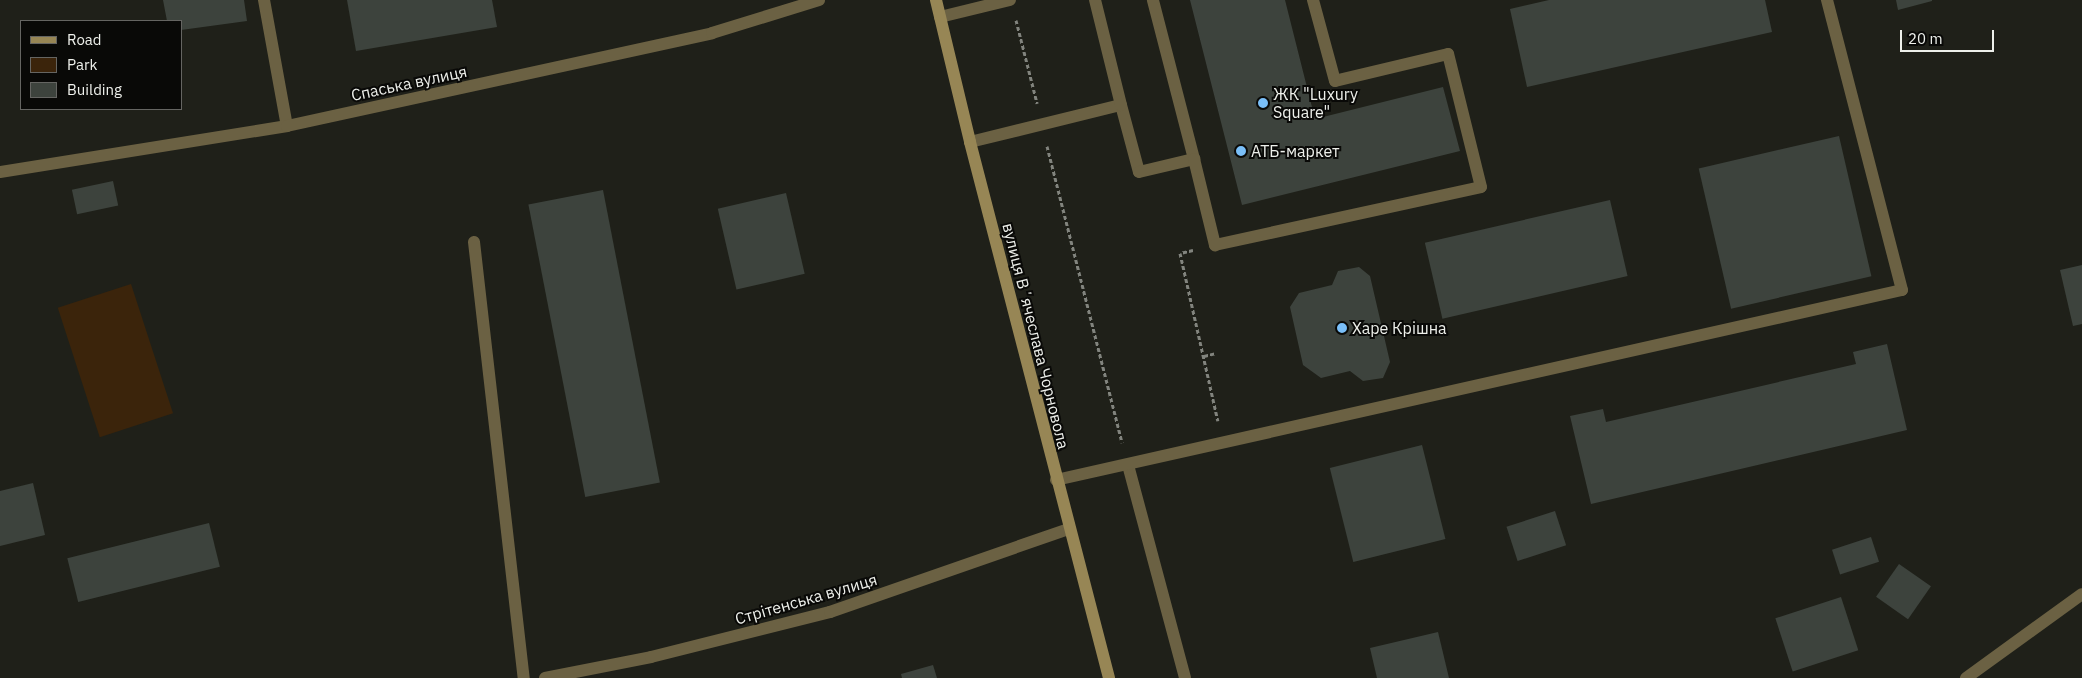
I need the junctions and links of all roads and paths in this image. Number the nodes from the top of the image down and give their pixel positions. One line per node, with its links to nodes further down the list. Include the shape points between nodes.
1 (264, 0): 12 (street)
2 (819, 0): 12 (street, Спаська вулиця, via 712,33)
3 (936, 0): 9 (main road, вулиця Вʼячеслава Чорновола)
4 (1095, 0): 10 (street)
5 (1153, 0): 14 (street)
6 (1313, 0): 17 (street, via 1335,81 1448,54 1480,187)
7 (1827, 0): 20 (street, via 1902,290)
8 (1012, 5): 9 (street); 11 (path)
9 (940, 17): 13 (main road, вулиця Вʼячеслава Чорновола)
10 (1122, 105): 11 (street); 14 (street, via 1139,172)
11 (1042, 124): 13 (street); 21 (path)
12 (287, 126): 15 (street, Спаська вулиця)
13 (970, 142): 22 (main road, вулиця Вʼячеслава Чорновола)
14 (1194, 159): 17 (street)
15 (0, 172)
16 (474, 242): 25 (street)
17 (1215, 245): 19 (path, via 1180,253)
18 (1216, 353): 19 (path)
19 (1204, 356): 20 (path)
20 (1223, 444): 21 (street)
21 (1128, 465): 22 (street); 28 (street)
22 (1056, 480): 23 (main road, вулиця Вʼячеслава Чорновола)
23 (1069, 529): 26 (street, Стрітенська вулиця, via 830,612 651,657); 27 (main road, вулиця Вʼячеслава Чорновола)
24 (2082, 594): 29 (street)
25 (524, 678)
26 (545, 678)
27 (1109, 678)
28 (1185, 678)
29 (1966, 678)

